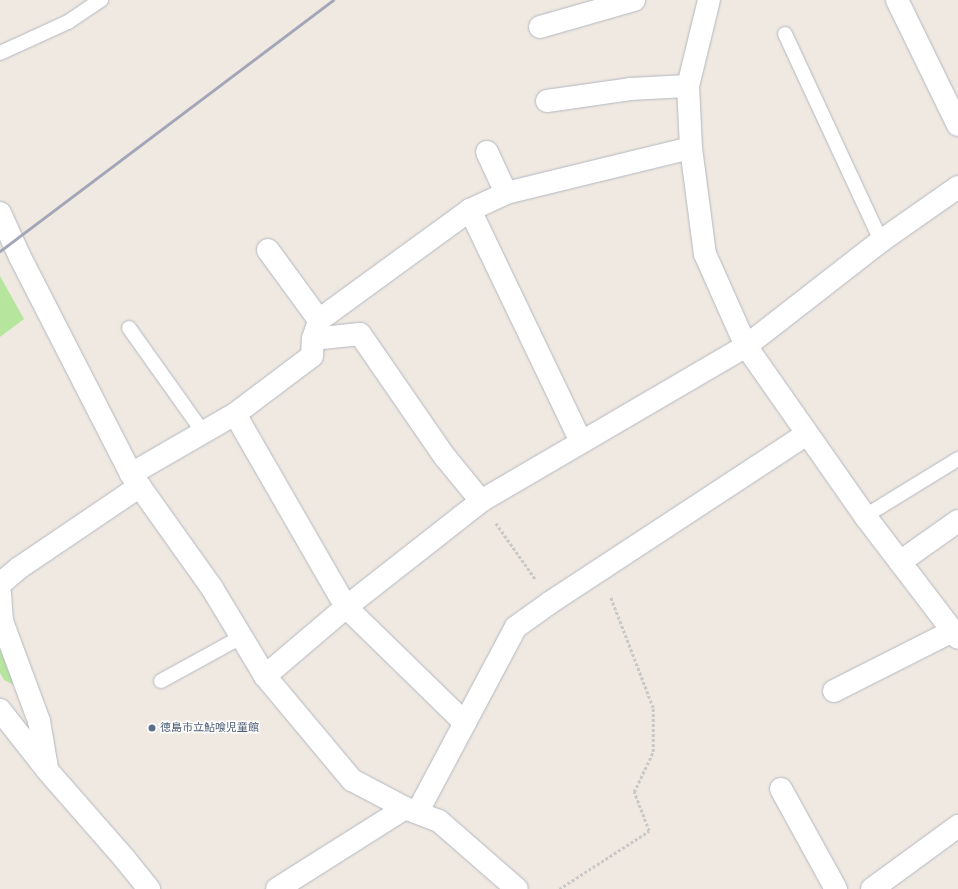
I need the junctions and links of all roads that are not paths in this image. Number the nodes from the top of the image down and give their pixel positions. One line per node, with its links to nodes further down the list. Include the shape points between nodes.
1 (101, 0): 7 (lane, via 68,22)
2 (634, 0): 5 (street)
3 (709, 0): 8 (street)
4 (897, 0): 10 (street)
5 (540, 27)
6 (785, 34): 17 (lane)
7 (0, 52)
8 (688, 86): 9 (street, via 630,89); 11 (street)
9 (547, 101)
10 (958, 125)
11 (691, 148): 14 (street); 21 (street, via 705,254)
12 (487, 152): 14 (street)
13 (958, 187): 17 (street)
14 (506, 193): 15 (street)
15 (470, 210): 20 (street); 25 (street)
16 (0, 213): 27 (street, via 20,257)
17 (881, 241): 21 (street)
18 (268, 250): 20 (street)
19 (129, 328): 23 (lane)
20 (316, 329): 22 (street, via 312,356); 28 (street, via 360,334 445,457)
21 (746, 346): 24 (street); 25 (street)
22 (235, 414): 23 (street); 34 (street)
23 (204, 432): 27 (street)
24 (806, 434): 29 (street); 41 (street, via 551,602 516,628)
25 (581, 442): 28 (street)
26 (958, 459): 29 (lane)
27 (135, 480): 32 (street); 36 (street, via 212,588)
28 (481, 501): 34 (street)
29 (865, 516): 31 (street)
30 (958, 521): 31 (street)
31 (900, 562): 35 (street)
32 (0, 584)
33 (0, 593): 42 (street, via 2,621 39,721)
34 (346, 607): 37 (street); 41 (street)
35 (956, 632): 39 (street)
36 (241, 637): 37 (street); 38 (lane)
37 (265, 676): 44 (street, via 352,780)
38 (161, 681)
39 (834, 691)
40 (0, 710): 42 (street)
41 (465, 723): 44 (street)
42 (47, 770): 46 (street)
43 (781, 789): 49 (street)
44 (412, 809): 47 (street); 48 (street, via 439,820)
45 (958, 826): 50 (street)
46 (149, 889)
47 (277, 889)
48 (517, 889)
49 (836, 889)
50 (872, 889)

